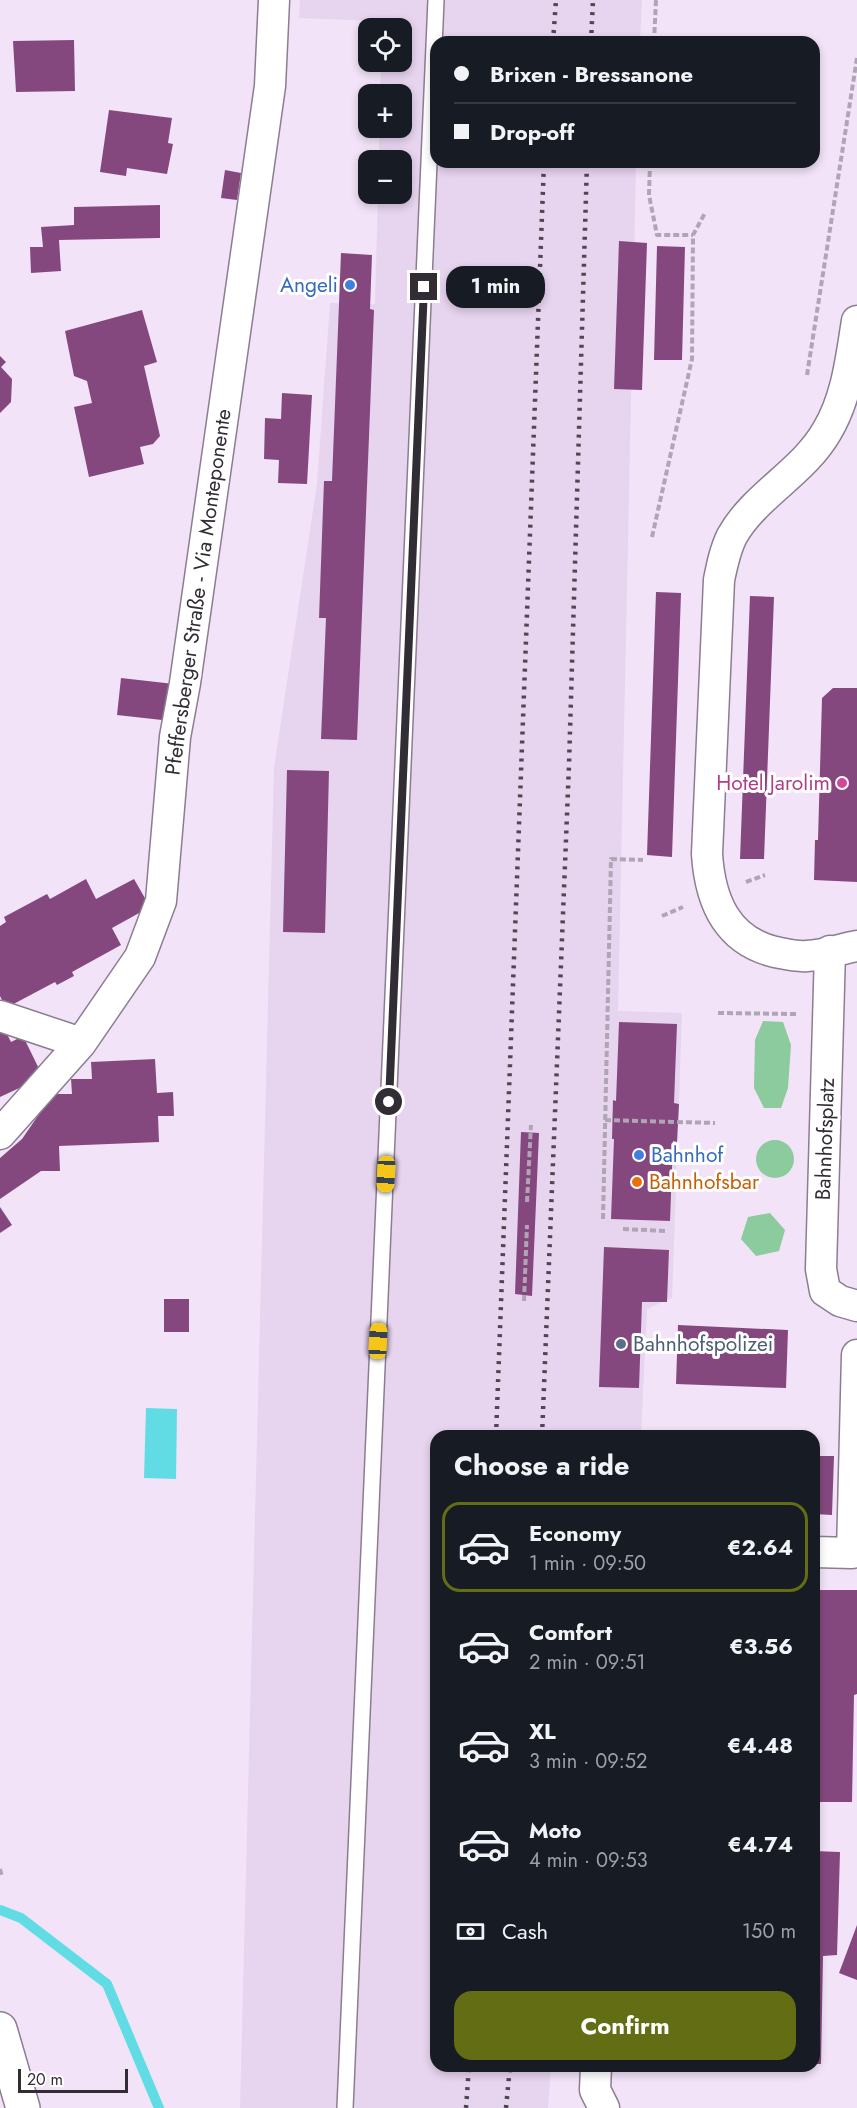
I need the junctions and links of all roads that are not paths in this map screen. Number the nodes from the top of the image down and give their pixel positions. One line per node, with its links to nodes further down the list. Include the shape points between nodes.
1 (274, 0): 8 (street, Pfeffersberger Straße - Via Monteponente, via 270,86 175,737 161,901 140,957)
2 (436, 0): 3 (lane)
3 (434, 36)
4 (430, 139): 16 (lane)
5 (857, 321): 6 (street, via 841,403 827,432 808,458 747,516 723,559 707,854 713,895 724,919 742,937 763,949 806,957)
6 (844, 949): 10 (street, Bahnhofsplatz, via 828,1002 821,1269 825,1291)
7 (0, 1016): 8 (street)
8 (81, 1043): 9 (street, Pfeffersberger Straße - Via Monteponente)
9 (0, 1134)
10 (857, 1306)
11 (857, 1355): 12 (street, via 852,1553)
12 (820, 1552)
13 (0, 2029): 15 (highway)
14 (596, 2072): 17 (street, via 595,2090)
15 (23, 2108)
16 (345, 2108)
17 (604, 2108)

